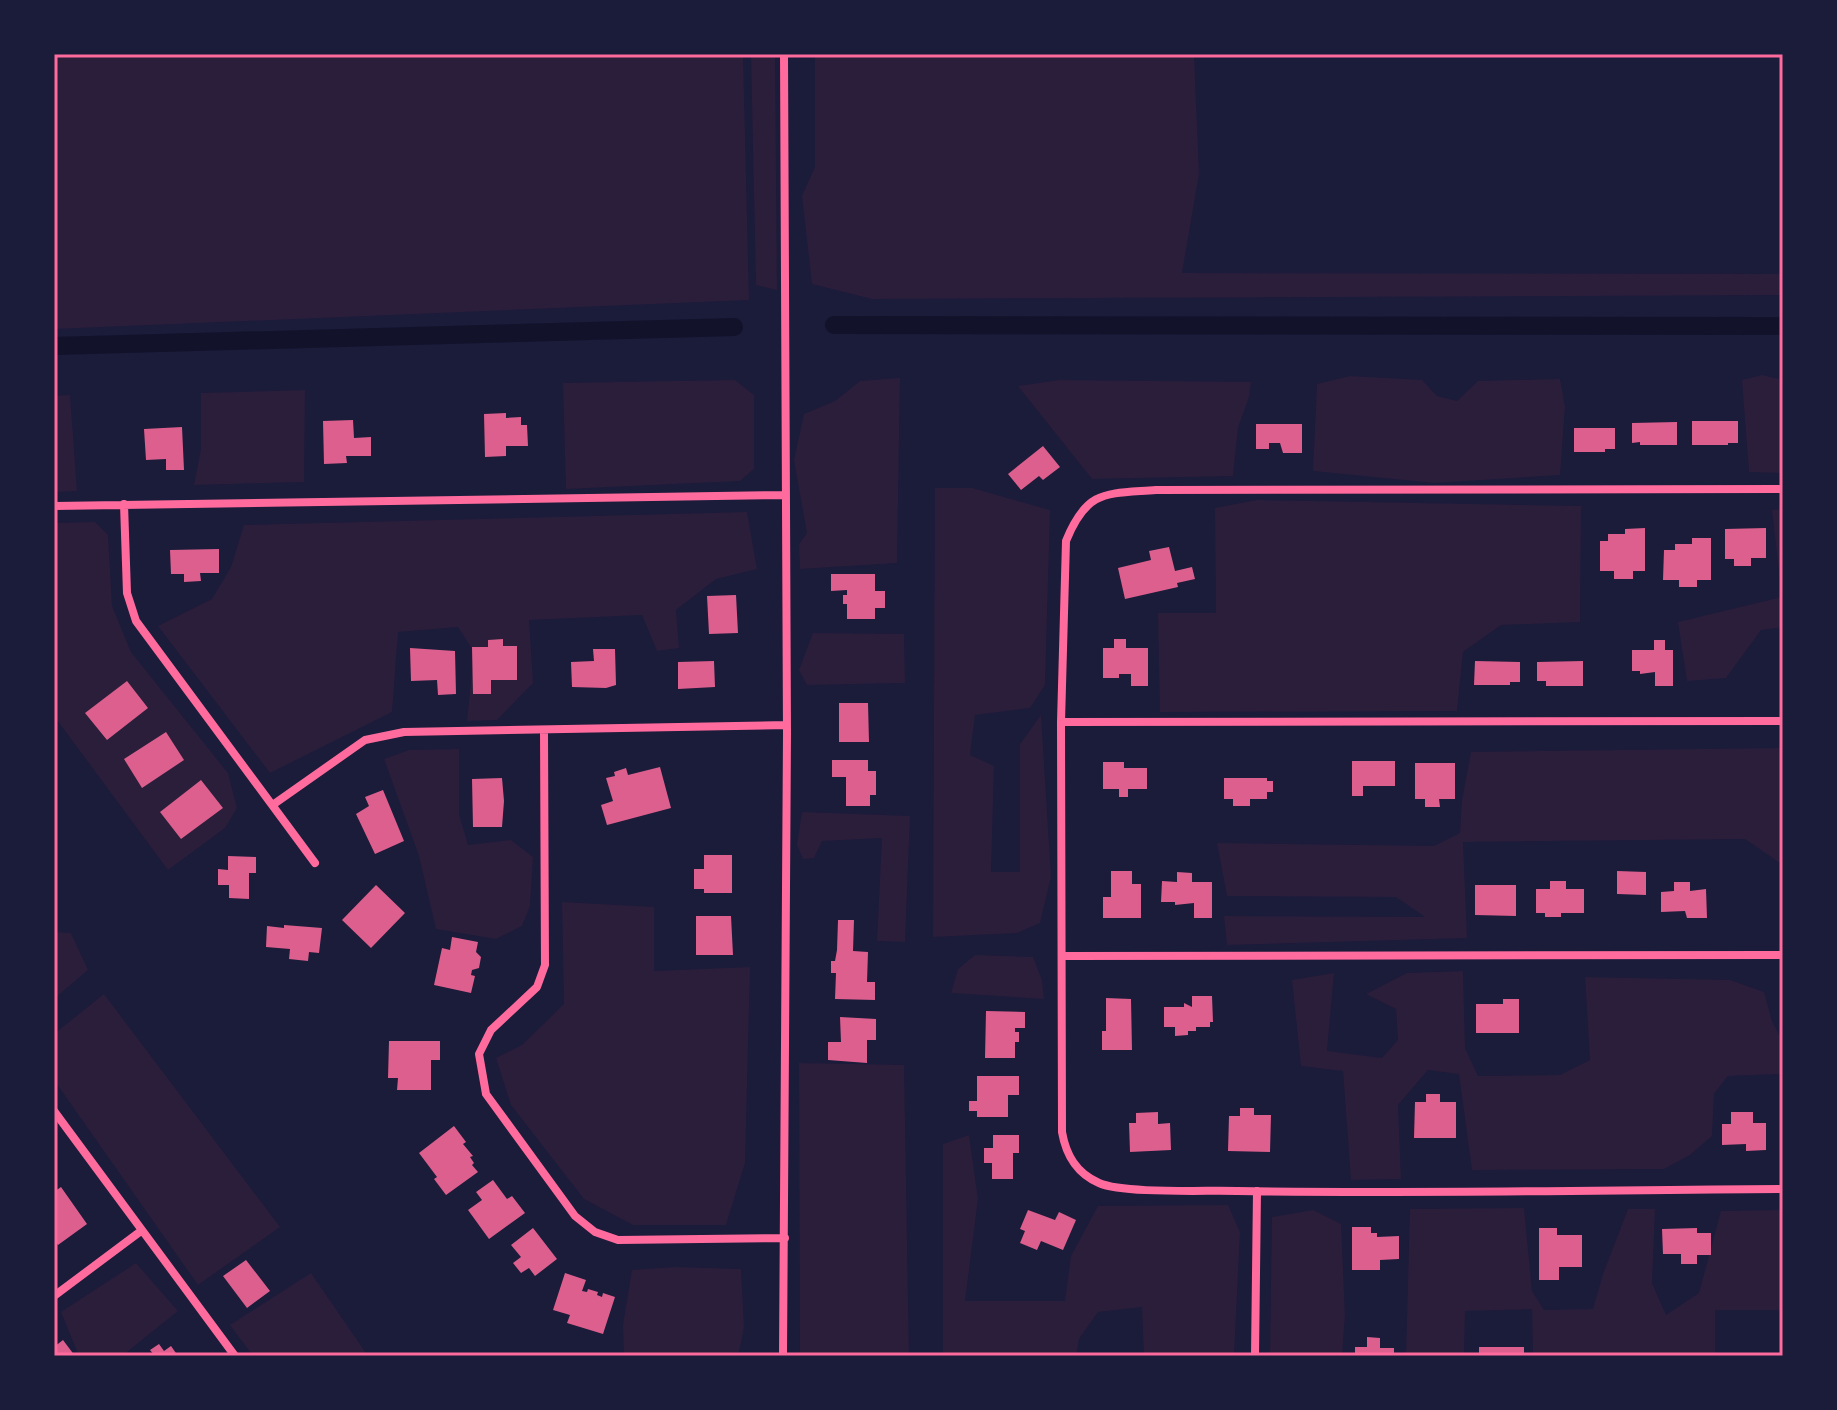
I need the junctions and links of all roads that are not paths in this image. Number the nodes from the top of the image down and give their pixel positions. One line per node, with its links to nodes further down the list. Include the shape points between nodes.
1 (784, 54): 3 (street)
2 (1783, 489): 7 (street, via 1109,493 1076,516 1066,541)
3 (785, 495): 4 (street); 8 (street)
4 (124, 504): 5 (street); 10 (street, via 127,593 136,621)
5 (54, 506)
6 (1783, 721): 7 (street)
7 (1061, 722): 13 (street)
8 (787, 725): 9 (street); 18 (street)
9 (544, 731): 10 (street, via 404,732 365,740); 18 (street, via 545,965 537,987 491,1030 479,1054 486,1094 575,1216 595,1232 618,1240)
10 (274, 804): 11 (street)
11 (315, 863)
12 (1783, 955): 13 (street)
13 (1063, 956): 16 (street, via 1062,1132 1072,1163 1099,1183 1129,1188)
14 (54, 1111): 17 (street)
15 (1783, 1189): 16 (street)
16 (1257, 1191): 22 (street)
17 (141, 1231): 19 (street); 20 (street)
18 (785, 1238): 21 (street)
19 (54, 1296)
20 (235, 1356)
21 (783, 1356)
22 (1255, 1356)

